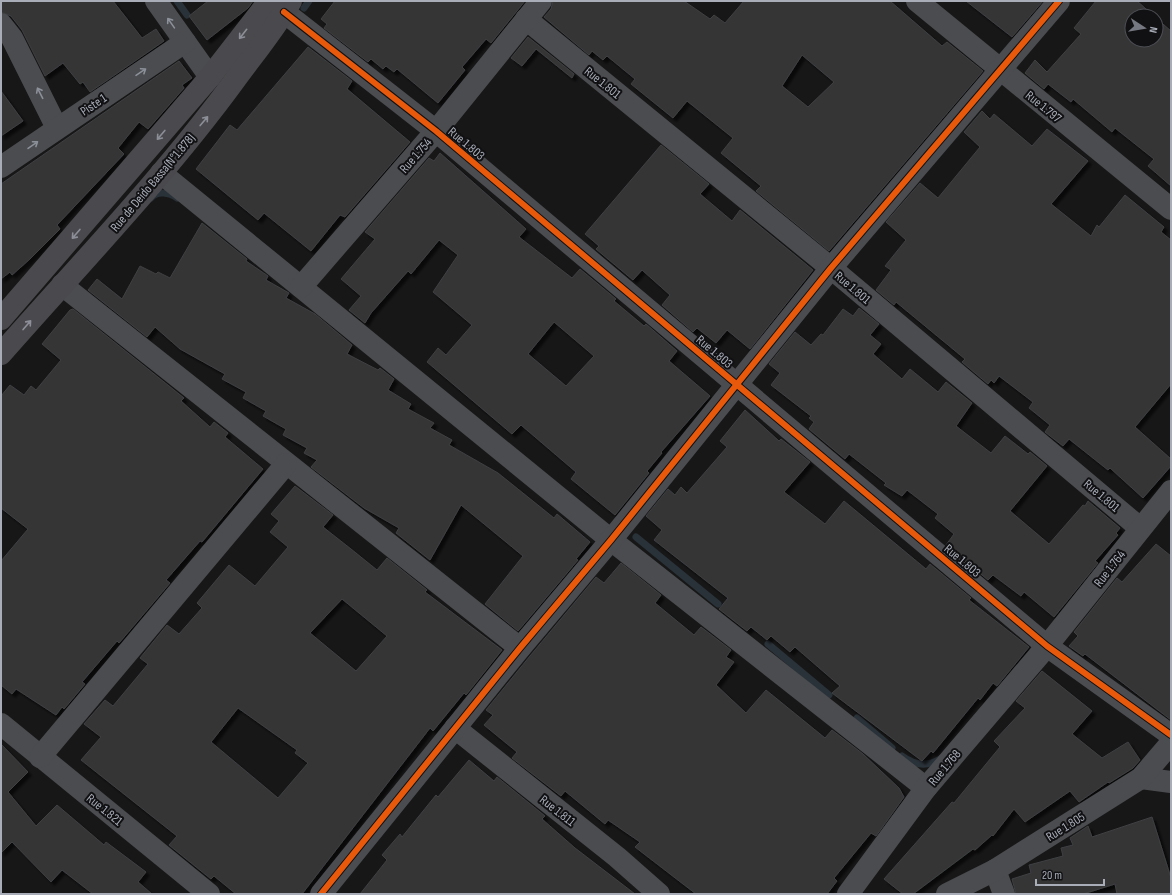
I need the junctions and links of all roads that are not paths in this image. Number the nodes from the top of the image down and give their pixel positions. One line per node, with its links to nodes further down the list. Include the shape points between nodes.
1 (156, 1): 8 (street, one-way to 1)
2 (542, 1): 6 (street, Rue 1.754)
3 (917, 1): 9 (street, Rue 1.797)
4 (1059, 1): 9 (street)
5 (281, 5): 10 (main road, Rue de Deido Bassa(N°1.878), one-way to 10); 12 (street, Rue 1.803); 14 (main road, Rue de Deido Bassa(N°1.878), one-way to 5, via 212,111)
6 (526, 19): 12 (street, Rue 1.754); 16 (street, Rue 1.801)
7 (1, 24): 11 (street, one-way to 7, via 12,38)
8 (185, 42): 10 (street); 11 (street, Piste 1, one-way to 8)
9 (1001, 71): 15 (street, Rue 1.797); 16 (street)
10 (210, 78): 19 (main road, Rue de Deido Bassa(N°1.878), one-way to 19)
11 (57, 128): 13 (street, Piste 1, one-way to 11)
12 (436, 131): 18 (street, Rue 1.754); 21 (street, Rue 1.803)
13 (1, 167)
14 (161, 173): 17 (main road, Rue de Deido Bassa(N°1.878)); 18 (street)
15 (1171, 209)
16 (831, 268): 21 (street); 24 (street, Rue 1.801)
17 (62, 285): 20 (main road, Rue de Deido Bassa(N°1.878), one-way to 17); 22 (street)
18 (301, 287): 25 (street)
19 (1, 319)
20 (1, 354)
21 (737, 384): 25 (street); 26 (street, Rue 1.803)
22 (286, 464): 27 (street); 32 (street)
23 (1171, 490): 24 (street, Rue 1.764)
24 (1140, 528): 26 (street, Rue 1.764)
25 (611, 540): 27 (street); 35 (street)
26 (1047, 646): 30 (street, Rue 1.803); 35 (street, Rue 1.768)
27 (520, 648): 29 (street)
28 (1, 724): 32 (street, Rue 1.821)
29 (455, 728): 38 (street); 39 (street, Rue 1.811, via 617,857)
30 (1171, 735)
31 (1171, 743): 33 (street, Rue 1.805)
32 (40, 757): 37 (street, Rue 1.821)
33 (1141, 778): 34 (street); 36 (street, Rue 1.805)
34 (1171, 782)
35 (926, 788): 40 (street, Rue 1.768)
36 (995, 870): 41 (street, Rue 1.805); 42 (street)
37 (209, 894)
38 (321, 894)
39 (659, 894)
40 (848, 894)
41 (947, 894)
42 (1004, 894)

